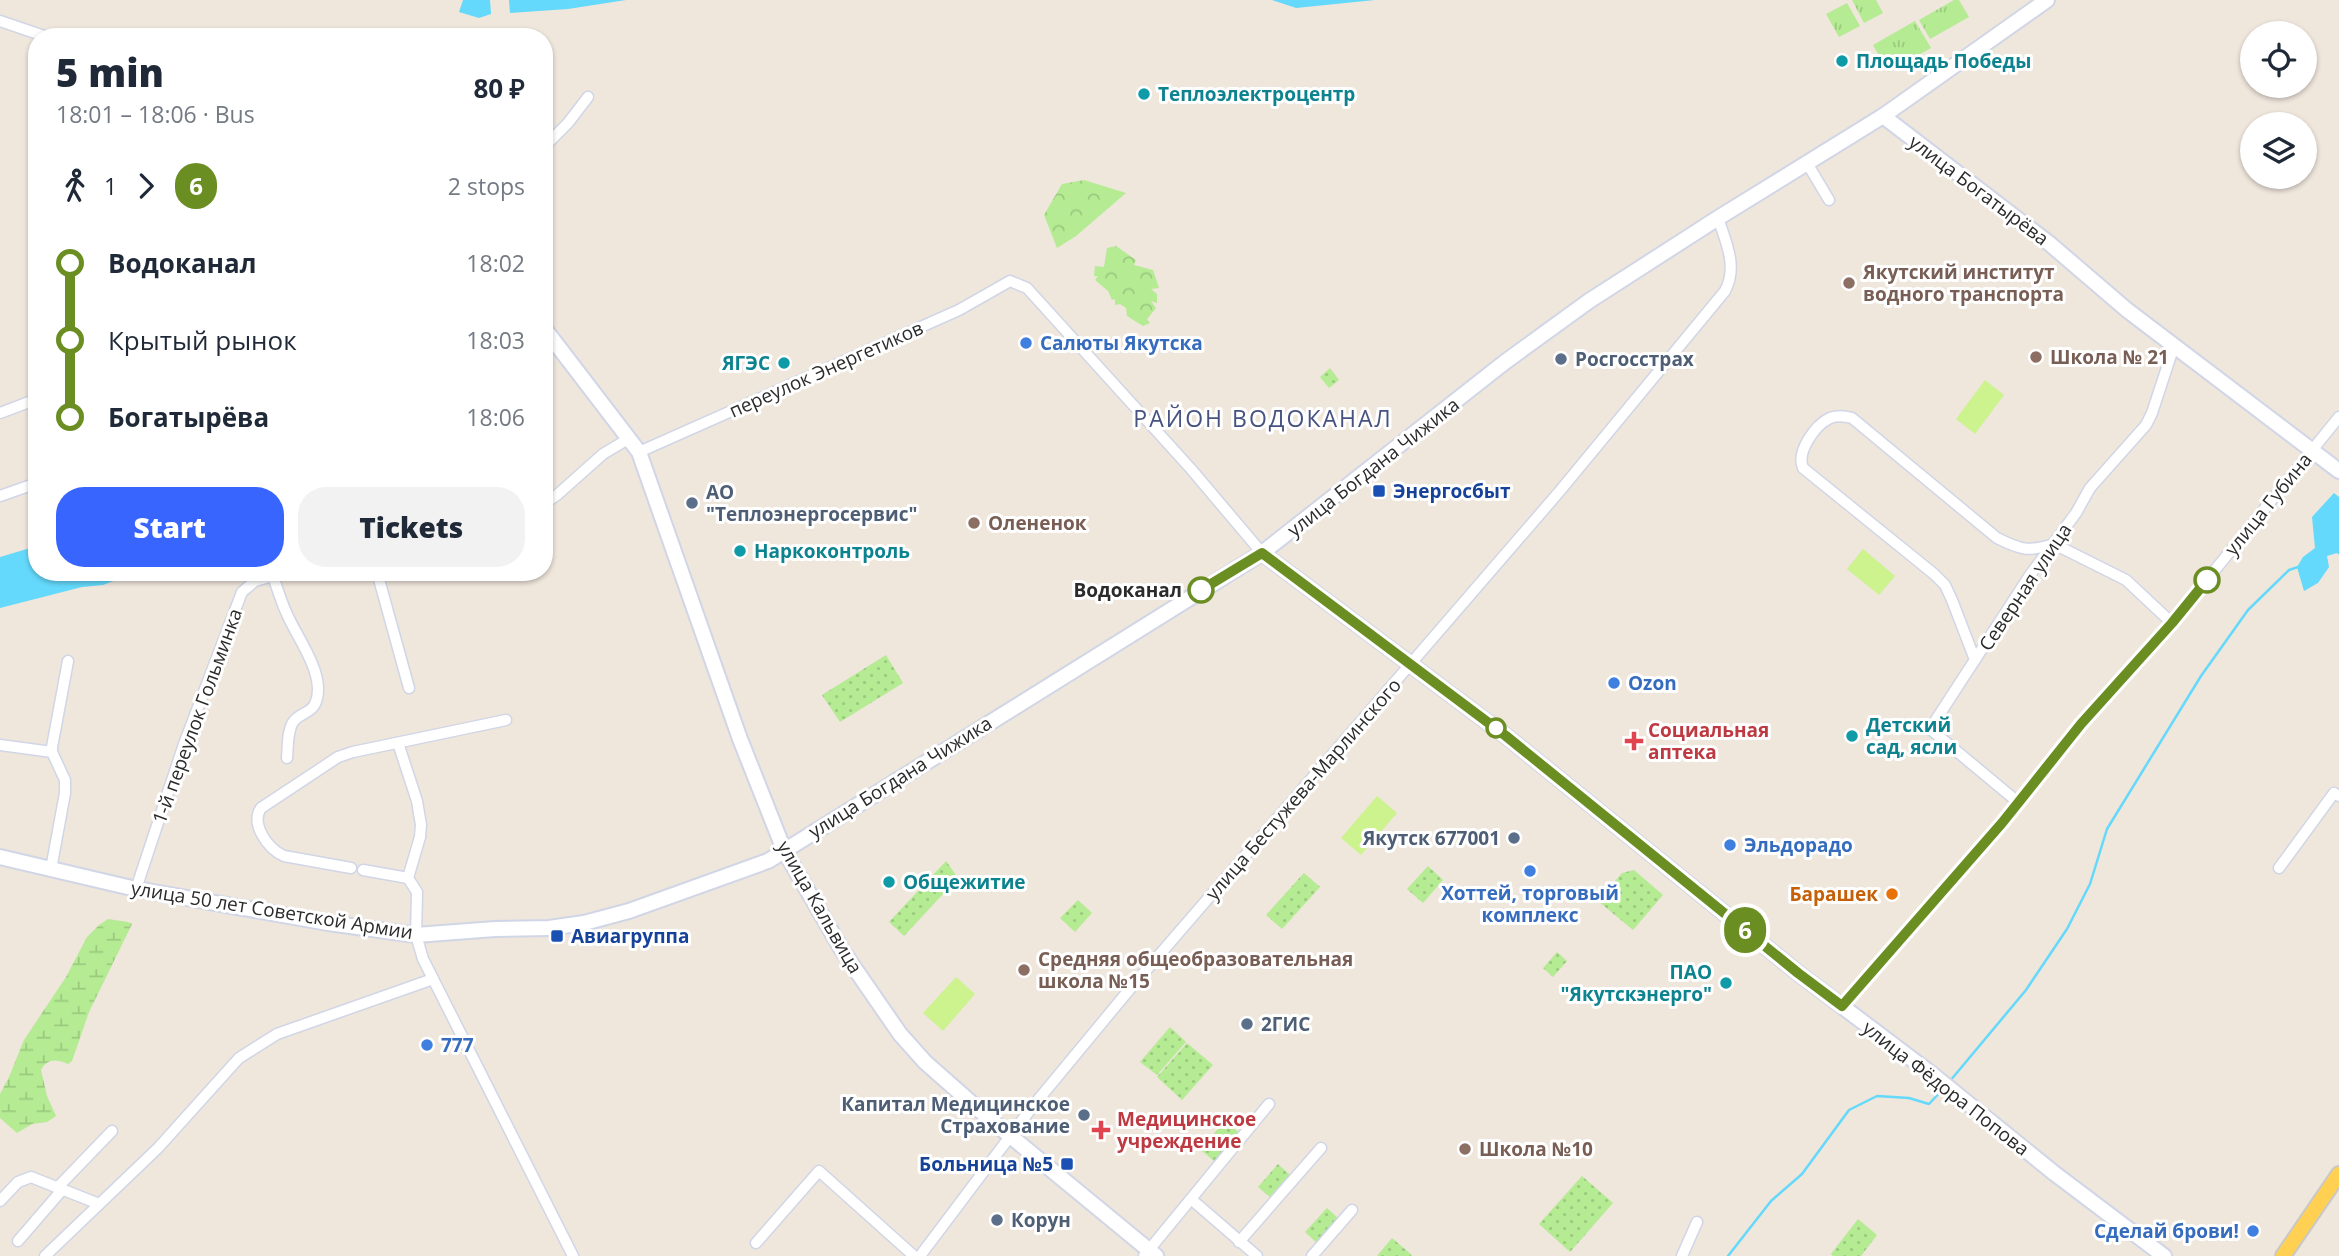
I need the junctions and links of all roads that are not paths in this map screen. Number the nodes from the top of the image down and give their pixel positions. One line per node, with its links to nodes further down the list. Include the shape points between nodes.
1 (2047, 0): 5 (main road, улица Богдана Чижика)
2 (0, 21): 3 (street)
3 (28, 31)
4 (588, 97): 6 (street)
5 (1883, 116): 7 (main road, улица Богдана Чижика); 12 (main road, улица Богатырёва)
6 (553, 138)
7 (1807, 163): 8 (street); 9 (main road, улица Богдана Чижика)
8 (1829, 200)
9 (1718, 218): 24 (main road, улица Богдана Чижика, via 1548,330); 31 (street, улица Бестужева-Марлинского, via 1731,260 1731,280 1725,291)
10 (1010, 281): 18 (street, переулок Энергетиков, via 959,310); 24 (street, улица Фёдора Попова, via 1027,288)
11 (553, 340): 16 (main road)
12 (2174, 346): 17 (main road, улица Богатырёва); 23 (street, Северная улица, via 2146,425 2090,488)
13 (28, 402): 14 (street)
14 (0, 413)
15 (2339, 417): 17 (street, улица Губина)
16 (628, 439): 18 (main road); 22 (street, via 603,454)
17 (2310, 450): 19 (main road, улица Богатырёва); 28 (street, улица Губина)
18 (639, 452): 40 (main road, улица Кальвица)
19 (2339, 471)
20 (28, 486): 21 (street)
21 (0, 496)
22 (553, 498)
23 (2054, 544): 28 (street, via 2126,580); 29 (street, Северная улица); 29 (street, via 2032,551 1997,538 1852,418 1832,417 1804,447 1800,459 1807,472 1945,585)
24 (1262, 553): 31 (main road, улица Фёдора Попова); 40 (main road, улица Богдана Чижика)
25 (257, 581): 47 (street, 1-й переулок Гольминка, via 242,592 184,744)
26 (275, 581): 37 (street, via 316,674 316,702 294,720)
27 (379, 581): 32 (street)
28 (2172, 623): 39 (street, улица Губина, via 2081,724)
29 (1975, 660): 39 (street, Северная улица, via 1930,729)
30 (68, 661): 36 (street)
31 (1411, 664): 50 (main road, улица Фёдора Попова); 53 (street, улица Бестужева-Марлинского, via 1129,990)
32 (409, 688)
33 (506, 720): 34 (street)
34 (398, 743): 42 (street, via 338,757 258,812 257,822 276,852); 46 (street, via 421,825)
35 (0, 744): 36 (street)
36 (52, 752): 44 (street, via 65,780 65,793)
37 (287, 758)
38 (2339, 796): 43 (street, via 2334,793)
39 (2019, 803): 50 (street, улица Губина)
40 (784, 850): 48 (main road, улица 50 лет Советской Армии, via 768,861 584,923); 53 (main road, улица Кальвица, via 842,950 900,1034 925,1062)
41 (0, 857): 44 (main road, улица 50 лет Советской Армии)
42 (351, 868)
43 (2279, 868)
44 (51, 869): 47 (main road, улица 50 лет Советской Армии)
45 (363, 870): 46 (street)
46 (408, 878): 48 (street, via 417,892)
47 (136, 889): 48 (main road, улица 50 лет Советской Армии)
48 (416, 935): 49 (street)
49 (433, 979): 59 (street, via 255,1046); 67 (street)
50 (1842, 1006): 73 (main road, улица Фёдора Попова)
51 (1269, 1104): 57 (street)
52 (112, 1130): 56 (street)
53 (1011, 1136): 65 (main road, улица Кальвица); 69 (street, улица Бестужева-Марлинского)
54 (1321, 1148): 63 (street)
55 (2339, 1174): 74 (main road)
56 (60, 1189): 58 (street, via 24,1178); 59 (street); 62 (street)
57 (1191, 1199): 63 (street); 65 (street)
58 (0, 1201)
59 (99, 1204): 66 (street)
60 (1352, 1210): 71 (street)
61 (1697, 1222): 72 (street)
62 (18, 1241)
63 (1240, 1242): 70 (street)
64 (756, 1243): 68 (street, via 819,1171)
65 (1150, 1254)
66 (45, 1256)
67 (573, 1256)
68 (914, 1256)
69 (920, 1256)
70 (1257, 1256)
71 (1312, 1256)
72 (1682, 1256)
73 (2164, 1256)
74 (2283, 1256)

